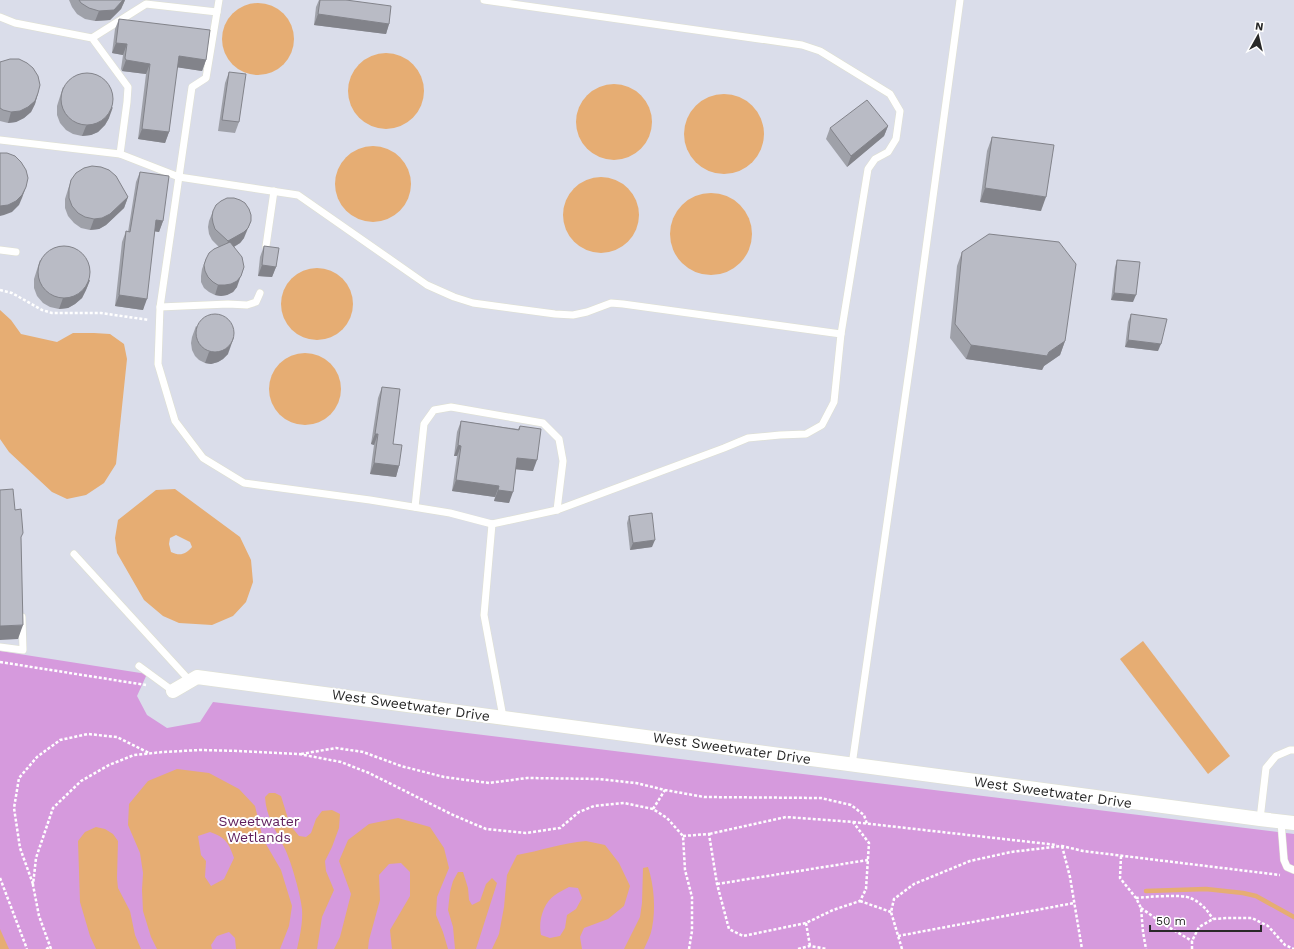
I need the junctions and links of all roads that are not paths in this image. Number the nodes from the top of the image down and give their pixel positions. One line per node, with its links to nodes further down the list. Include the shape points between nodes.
1 (219, 0): 4 (lane)
2 (484, 0): 16 (lane, via 802,45 820,51 890,94 900,111 896,139 888,152 875,159 868,169)
3 (960, 0): 28 (lane)
4 (217, 12): 6 (lane, via 146,4); 9 (lane, via 206,78 192,88)
5 (0, 17): 6 (lane, via 15,23)
6 (92, 38): 8 (lane, via 128,87)
7 (0, 140): 8 (lane)
8 (120, 154): 9 (lane)
9 (178, 177): 10 (lane); 15 (lane)
10 (274, 191): 11 (lane); 16 (lane, via 298,195 427,285 473,303 573,315 611,303 623,304)
11 (266, 246)
12 (0, 250): 13 (lane)
13 (16, 252)
14 (260, 293): 15 (lane, via 256,302 247,306 228,304)
15 (160, 307): 17 (lane, via 158,364 175,421 203,458 244,483)
16 (842, 334): 18 (lane, via 834,402 822,425 806,434 748,438)
17 (415, 507): 18 (lane, via 424,424 434,410 451,407 543,423 559,439 563,461); 19 (lane)
18 (557, 510): 19 (lane)
19 (492, 524): 26 (lane, via 484,615)
20 (74, 554): 24 (lane)
21 (22, 607): 22 (lane, via 23,650)
22 (0, 647)
23 (139, 666): 25 (lane)
24 (190, 681): 25 (street, West Sweetwater Drive); 26 (street, West Sweetwater Drive, via 197,677)
25 (173, 691)
26 (502, 717): 28 (street, West Sweetwater Drive)
27 (1294, 750): 29 (lane, via 1276,756 1266,768)
28 (852, 764): 29 (street, West Sweetwater Drive)
29 (1260, 819): 30 (street, West Sweetwater Drive)
30 (1288, 822): 31 (lane, via 1284,860)
31 (1294, 870)

